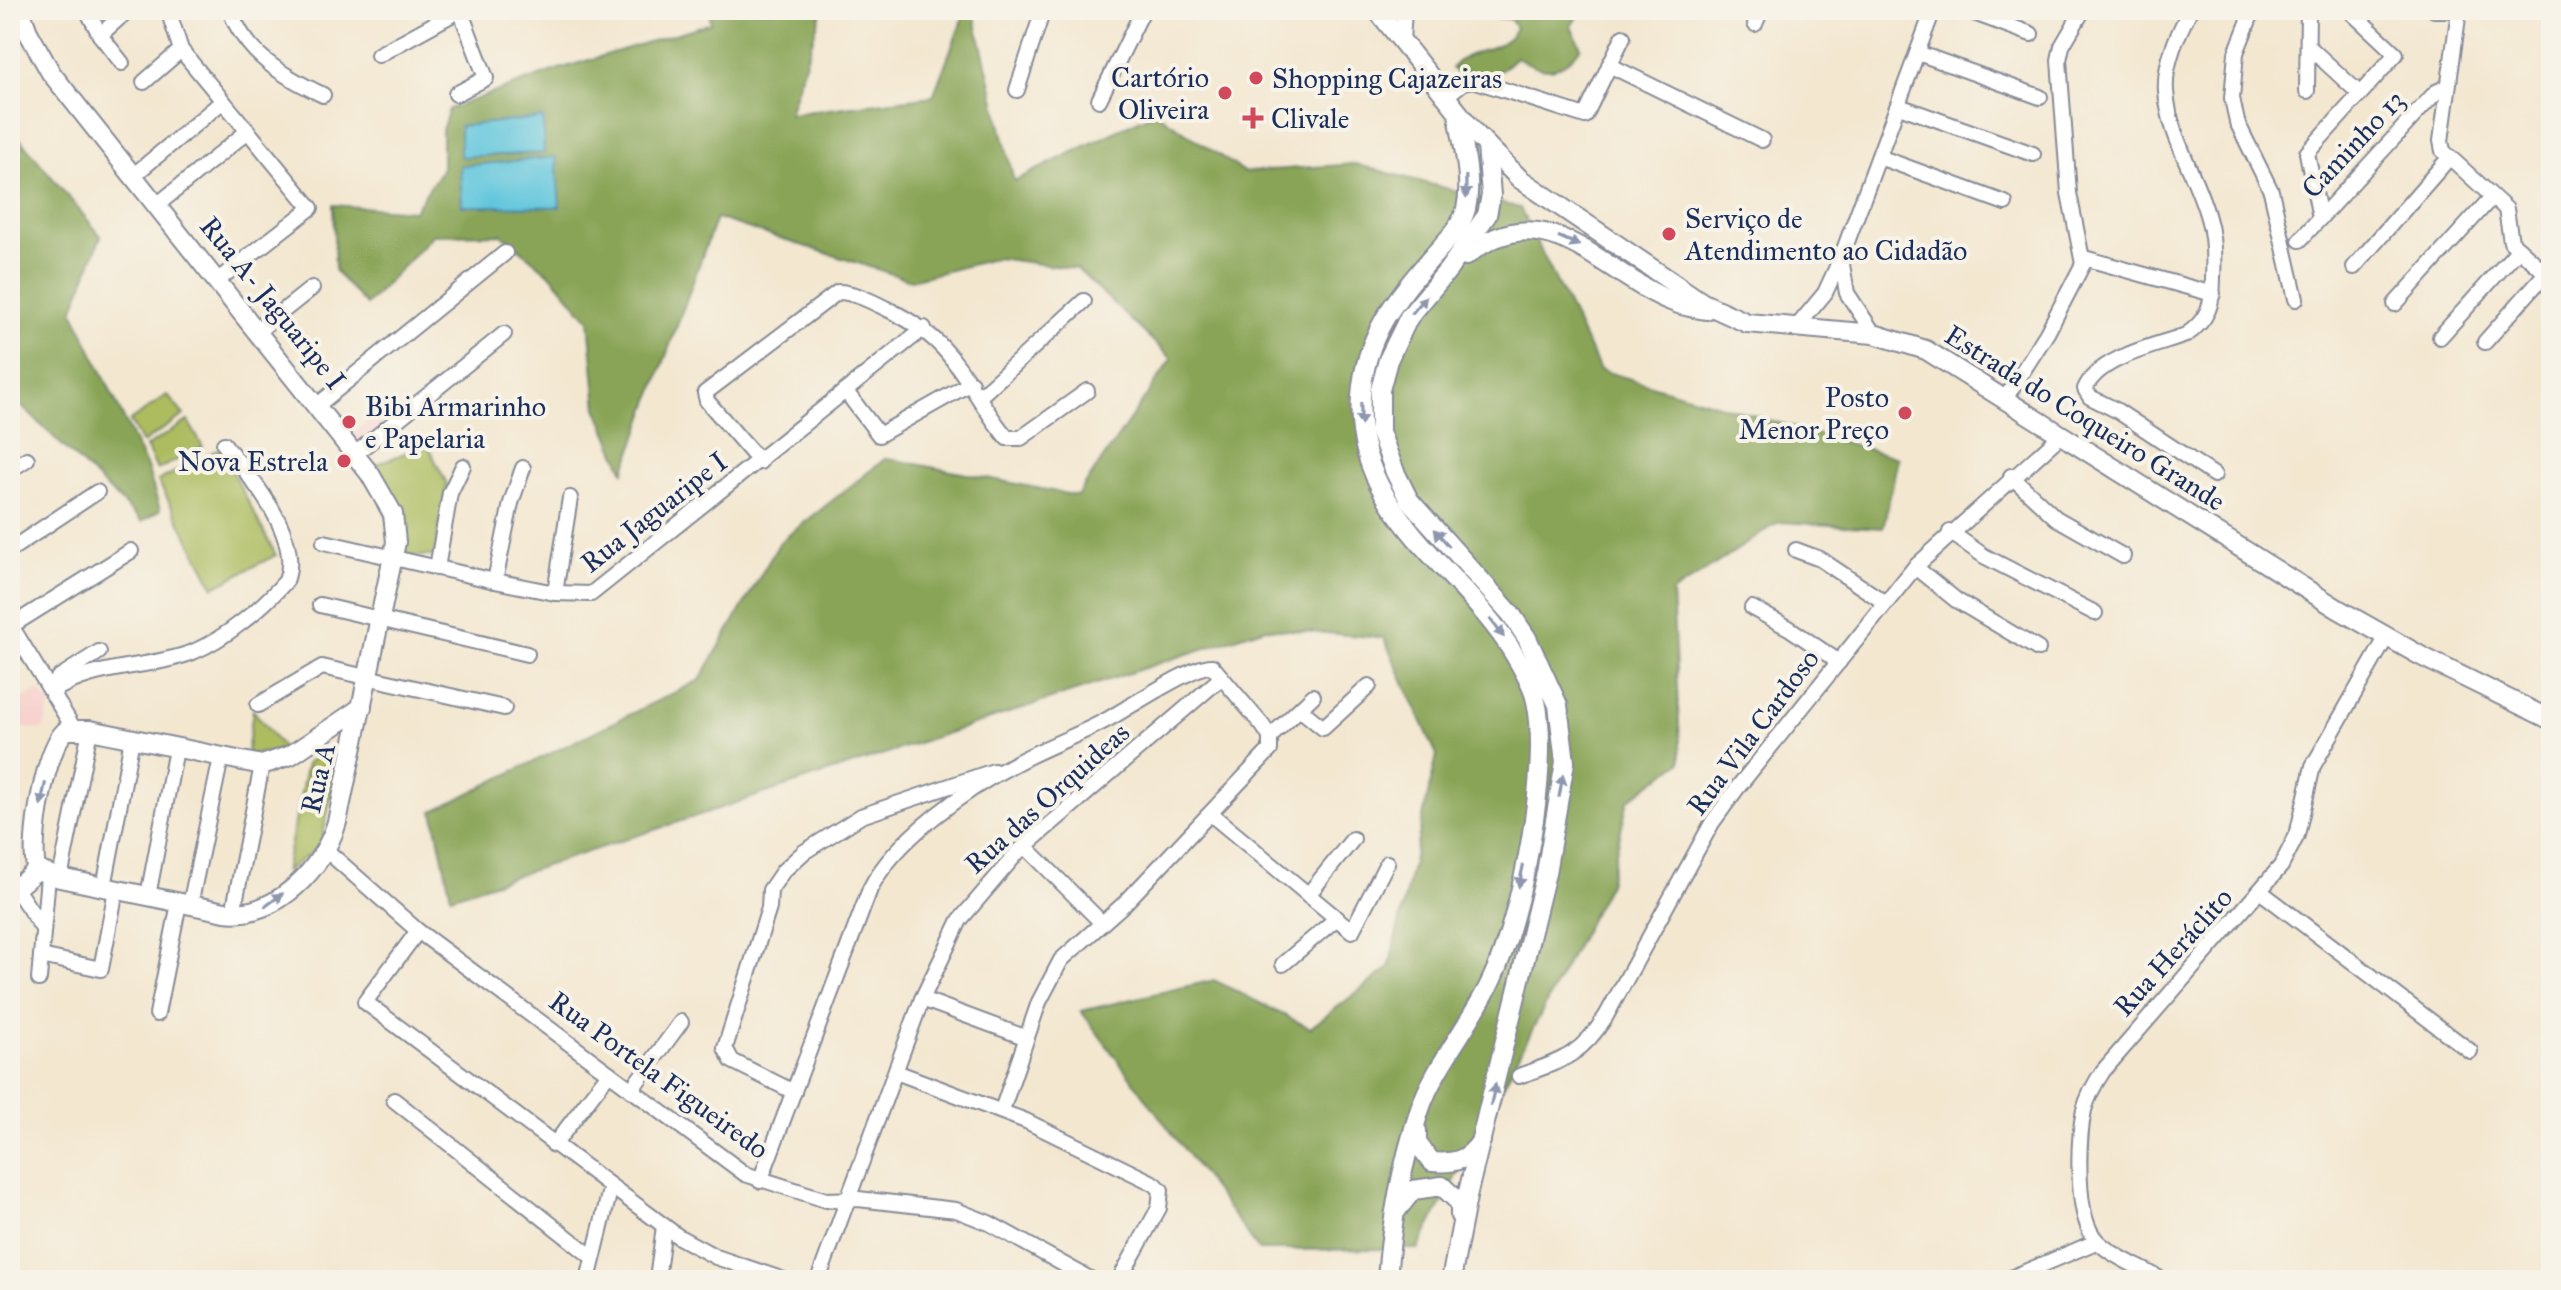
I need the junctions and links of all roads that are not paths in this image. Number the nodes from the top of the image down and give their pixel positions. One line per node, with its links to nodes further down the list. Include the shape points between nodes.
1 (20, 10): 49 (main road, Rua A- Jaguaripe I, via 51,73)
2 (87, 10): 22 (street)
3 (128, 10): 22 (street)
4 (168, 10): 26 (street)
5 (230, 10): 37 (street, via 249,45 271,67)
6 (460, 10): 28 (street); 35 (street, via 486,78)
7 (1043, 10): 33 (street)
8 (1143, 10): 39 (street)
9 (1377, 10): 24 (main road, Estrada do Coqueiro Grande)
10 (1404, 10): 24 (street)
11 (1933, 10): 27 (street)
12 (1966, 10): 21 (street)
13 (2083, 10): 58 (street, via 2059,60 2069,193)
14 (2190, 10): 65 (street, via 2165,87 2182,155 2213,238)
15 (2253, 10): 66 (street, via 2236,53 2232,98 2237,122 2271,191)
16 (2308, 10): 25 (street)
17 (2349, 10): 36 (street, via 2396,54)
18 (2434, 10): 19 (street)
19 (2447, 10)
20 (2459, 10): 32 (street)
21 (2031, 34)
22 (100, 35): 29 (street)
23 (1623, 37): 30 (street)
24 (1402, 41): 41 (main road, Estrada do Coqueiro Grande)
25 (2309, 47): 34 (street); 36 (street)
26 (181, 50): 31 (street); 40 (street)
27 (1918, 53): 38 (street); 42 (street)
28 (378, 55)
29 (122, 63)
30 (1609, 65): 41 (street, via 1585,116 1473,80 1464,82); 44 (street)
31 (144, 82)
32 (2447, 87): 48 (street, via 2441,141); 53 (street, Caminho 13, via 2436,92)
33 (1017, 90)
34 (2307, 91)
35 (456, 94)
36 (2360, 94): 53 (street, via 2307,153)
37 (323, 95)
38 (2040, 97)
39 (1099, 100)
40 (223, 101): 43 (street); 49 (street)
41 (1452, 103): 45 (main road, Estrada do Coqueiro Grande); 164 (main road, one-way to 164, via 1468,182 1466,208 1460,224 1378,325 1367,353 1361,425 1380,486 1399,521 1472,597 1523,669 1536,701 1540,769 1512,920 1493,978)
42 (1899, 106): 46 (street); 47 (street)
43 (248, 131): 52 (street); 61 (street, via 311,208)
44 (1762, 140)
45 (1487, 146): 60 (main road, via 1487,215); 69 (main road, Estrada do Coqueiro Grande, via 1548,200)
46 (2033, 154)
47 (1879, 157): 51 (street); 57 (street)
48 (2449, 158): 50 (street); 59 (street)
49 (134, 175): 52 (main road, Rua A- Jaguaripe I)
50 (2492, 197): 55 (street, via 2506,209 2509,237); 68 (street)
51 (2005, 203)
52 (157, 205): 61 (main road, Rua A- Jaguaripe I)
53 (2320, 218): 54 (street, Caminho 13)
54 (2300, 240)
55 (2519, 249): 75 (street); 76 (street, via 2546,273)
56 (505, 253): 81 (street)
57 (1841, 258): 63 (street); 64 (street)
58 (2084, 258): 65 (street); 80 (street, via 2047,333)
59 (2354, 267)
60 (1448, 270): 69 (main road, one-way to 69, via 1502,233 1553,234 1675,303); 166 (main road, one-way to 60, via 1546,873 1565,762 1558,705 1527,638 1409,500 1380,432 1380,390 1388,360 1409,317)
61 (218, 280): 72 (main road, Rua A- Jaguaripe I)
62 (312, 288): 72 (street)
63 (1825, 293): 64 (street); 71 (street)
64 (1847, 293): 74 (street)
65 (2213, 294): 90 (street, via 2198,327 2106,366 2085,389)
66 (2296, 299)
67 (1084, 301): 77 (street)
68 (2395, 304)
69 (1724, 315): 71 (main road, Estrada do Coqueiro Grande)
70 (924, 328): 77 (street); 79 (street, Rua Jaguaripe I); 86 (street, via 838,292 711,387 705,393 707,401)
71 (1795, 329): 74 (main road, Estrada do Coqueiro Grande)
72 (258, 331): 81 (main road, Rua A- Jaguaripe I)
73 (504, 334): 84 (street)
74 (1874, 334): 80 (main road, Estrada do Coqueiro Grande, via 1926,350)
75 (2440, 337)
76 (2485, 342)
77 (976, 390): 78 (street, via 1013,440); 79 (street, via 879,435)
78 (1087, 391)
79 (847, 393): 86 (street, Rua Jaguaripe I)
80 (2005, 399): 82 (main road, Estrada do Coqueiro Grande)
81 (319, 404): 84 (main road, Rua A- Jaguaripe I)
82 (2061, 435): 91 (street, Rua Vila Cardoso); 111 (main road, Estrada do Coqueiro Grande)
83 (224, 444): 119 (street, via 257,483 289,552 286,581 264,603 192,652 88,673)
84 (356, 453): 100 (main road, Rua A- Jaguaripe I, via 393,514)
85 (27, 459): 89 (street)
86 (760, 462): 104 (street, Rua Jaguaripe I, via 591,594)
87 (463, 466): 102 (street, via 450,493)
88 (523, 468): 103 (street)
89 (10, 470)
90 (2214, 475)
91 (2011, 476): 94 (street, Rua Vila Cardoso); 99 (street, via 2056,518)
92 (97, 492): 96 (street)
93 (570, 498): 104 (street)
94 (1950, 532): 101 (street, Rua Vila Cardoso); 108 (street, via 1984,556)
95 (324, 542): 100 (street, Rua Jaguaripe I)
96 (10, 550)
97 (1796, 550): 105 (street, via 1833,567)
98 (131, 551): 110 (street)
99 (2123, 556)
100 (394, 558): 102 (street, Rua Jaguaripe I); 109 (main road, Rua A- Jaguaripe I)
101 (1915, 567): 105 (street, Rua Vila Cardoso); 112 (street, via 1956,600)
102 (437, 568): 103 (street, Rua Jaguaripe I)
103 (495, 581): 104 (street, Rua Jaguaripe I)
104 (555, 593)
105 (1884, 602): 115 (street, Rua Vila Cardoso)
106 (320, 605): 109 (street)
107 (1752, 608): 115 (street)
108 (2095, 613)
109 (382, 619): 114 (street); 117 (main road, Rua A- Jaguaripe I)
110 (11, 625): 119 (street)
111 (2386, 638): 125 (main road, Estrada do Coqueiro Grande); 141 (street, Rua Heráclito, via 2313,766 2291,850)
112 (2038, 649)
113 (99, 652): 119 (street)
114 (527, 654)
115 (1839, 662): 160 (street, Rua Vila Cardoso, via 1712,823 1596,1032 1573,1055)
116 (1221, 678): 127 (street, via 1247,702); 131 (street, via 1207,665); 135 (street, Rua das Orquideas)
117 (368, 679): 121 (street, via 315,668); 122 (main road, Rua A- Jaguaripe I); 123 (street)
118 (1369, 686): 124 (street, via 1323,728)
119 (50, 688): 126 (street)
120 (1313, 696): 124 (street)
121 (258, 705)
122 (362, 707): 132 (main road, Rua A, via 291,755); 136 (main road, Rua A)
123 (504, 708)
124 (1301, 710): 127 (street)
125 (2551, 720)
126 (82, 730): 128 (main road, Rua A); 138 (street); 138 (main road, one-way to 138, via 61,734 53,747 34,843)
127 (1270, 737): 133 (street, via 1270,750)
128 (132, 739): 129 (main road, Rua A); 140 (street)
129 (176, 749): 130 (main road, Rua A); 143 (street)
130 (221, 758): 132 (main road, Rua A); 144 (street)
131 (1016, 762): 162 (street, via 933,819 877,875); 162 (street, via 861,816 804,852 774,883 725,1048 732,1061)
132 (262, 765): 145 (street)
133 (1212, 815): 142 (street); 147 (street)
134 (1353, 839): 142 (street)
135 (1025, 846): 147 (street); 153 (street, Rua das Orquideas, via 960,920)
136 (327, 851): 145 (main road, Rua A, one-way to 136, via 247,914 272,904); 149 (street, Rua Portela Figueiredo)
137 (1387, 863): 146 (street, via 1352,931)
138 (48, 875): 139 (main road); 140 (main road, Rua A); 148 (street)
139 (12, 887): 148 (street)
140 (110, 889): 143 (main road, Rua A); 150 (street, via 101,969)
141 (2261, 892): 157 (street); 174 (street, Rua Heráclito, via 2093,1086 2084,1110 2080,1166 2087,1225)
142 (1308, 895): 146 (street)
143 (148, 896): 144 (main road, Rua A)
144 (184, 904): 145 (main road, Rua A); 154 (street)
145 (233, 913)
146 (1337, 918): 151 (street)
147 (1102, 923): 156 (street, via 1061,960)
148 (43, 929): 150 (street)
149 (418, 931): 159 (street, Rua Portela Figueiredo); 167 (street, via 365,1002)
150 (41, 956): 152 (street)
151 (1283, 964)
152 (39, 979)
153 (922, 999): 156 (street); 158 (street, Rua das Orquideas)
154 (157, 1014)
155 (681, 1022): 161 (street)
156 (1027, 1038): 165 (street)
157 (2470, 1051)
158 (896, 1072): 165 (street); 170 (street, Rua das Orquideas)
159 (609, 1073): 161 (street, Rua Portela Figueiredo); 167 (street)
160 (1519, 1076)
161 (631, 1090): 168 (street, Rua Portela Figueiredo)
162 (794, 1092): 168 (street)
163 (394, 1100): 175 (street)
164 (1420, 1108): 166 (main road, via 1417,1143 1432,1162 1457,1162 1472,1155); 171 (main road)
165 (1002, 1110): 182 (street, via 1161,1190 1159,1208)
166 (1484, 1136): 173 (main road)
167 (554, 1145): 169 (street)
168 (760, 1181): 170 (street, Rua Portela Figueiredo, via 826,1200)
169 (611, 1186): 172 (street); 175 (street)
170 (847, 1200): 180 (street, Rua das Orquideas); 181 (street, Rua Portela Figueiredo, via 956,1210)
171 (1393, 1217): 173 (main road, via 1413,1190 1442,1186 1460,1203); 183 (main road)
172 (664, 1226): 176 (street); 178 (street)
173 (1461, 1231): 184 (main road)
174 (2096, 1242): 185 (street); 186 (street)
175 (591, 1256): 177 (street)
176 (744, 1274): 179 (street)
177 (588, 1280)
178 (657, 1280)
179 (784, 1280)
180 (818, 1280)
181 (1092, 1280)
182 (1119, 1280)
183 (1387, 1280)
184 (1451, 1280)
185 (2006, 1280)
186 (2162, 1280)

